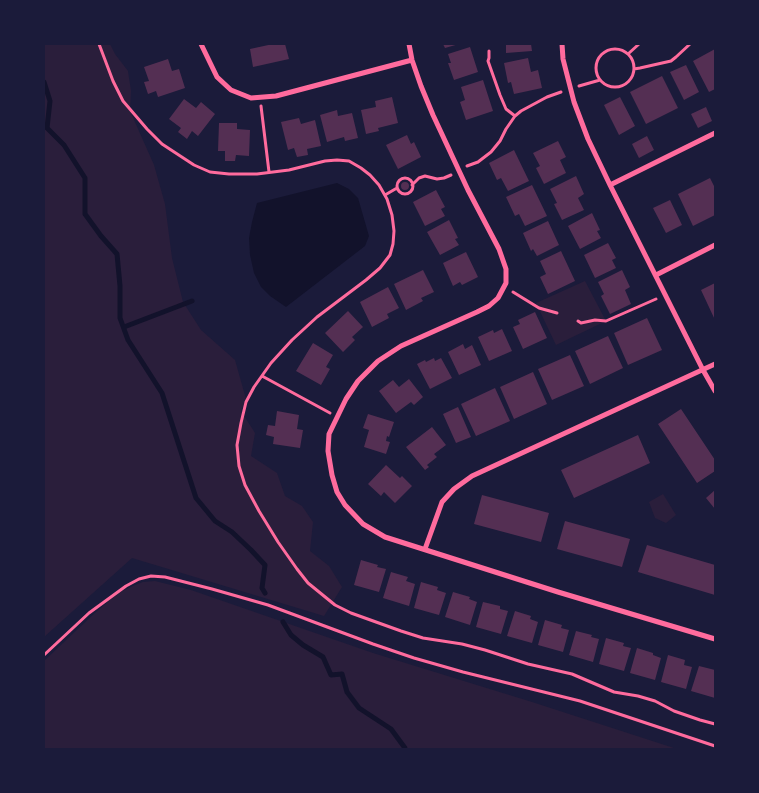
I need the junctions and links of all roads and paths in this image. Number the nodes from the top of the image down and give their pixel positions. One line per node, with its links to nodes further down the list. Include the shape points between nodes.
1 (201, 44): 12 (street, via 216,77 230,90)
2 (409, 44): 8 (street)
3 (562, 44): 11 (street)
4 (638, 44): 7 (path)
5 (690, 44): 9 (path, via 671,61)
6 (489, 50): 13 (path, via 488,61 500,94 506,109)
7 (628, 54): 9 (path); 10 (path, via 619,49 603,54 596,68)
8 (412, 60): 12 (street); 15 (street)
9 (634, 69): 10 (path, via 631,80 619,87 612,88)
10 (600, 80): 11 (path)
11 (571, 89): 13 (path, via 547,97); 18 (street, via 588,139)
12 (260, 98): 16 (path)
13 (515, 116): 15 (path, via 491,152 478,162)
14 (715, 133): 18 (street)
15 (458, 170): 17 (path, via 444,178 425,176); 23 (street, via 499,249 506,269)
16 (269, 172)
17 (412, 185): 19 (path, via 410,192 405,194); 19 (path, via 404,179)
18 (610, 185): 22 (street)
19 (397, 188): 20 (path)
20 (385, 196)
21 (715, 245): 22 (street)
22 (656, 275): 24 (street)
23 (503, 288): 25 (path, via 539,308); 31 (street, via 489,306 401,346 378,361 358,381)
24 (666, 295): 26 (path, via 606,321 581,323); 28 (street)
25 (557, 313)
26 (578, 320)
27 (715, 364): 28 (street)
28 (703, 370): 30 (street); 32 (street, via 472,476 442,502)
29 (262, 376): 31 (path)
30 (715, 391)
31 (337, 417): 32 (street, via 329,434 328,451 337,492 345,505 362,524 386,537)
32 (425, 549): 33 (street)
33 (715, 639)
34 (44, 655): 35 (path, via 90,613 126,586 152,576 165,577 268,605 414,658 580,701)
35 (715, 746)

